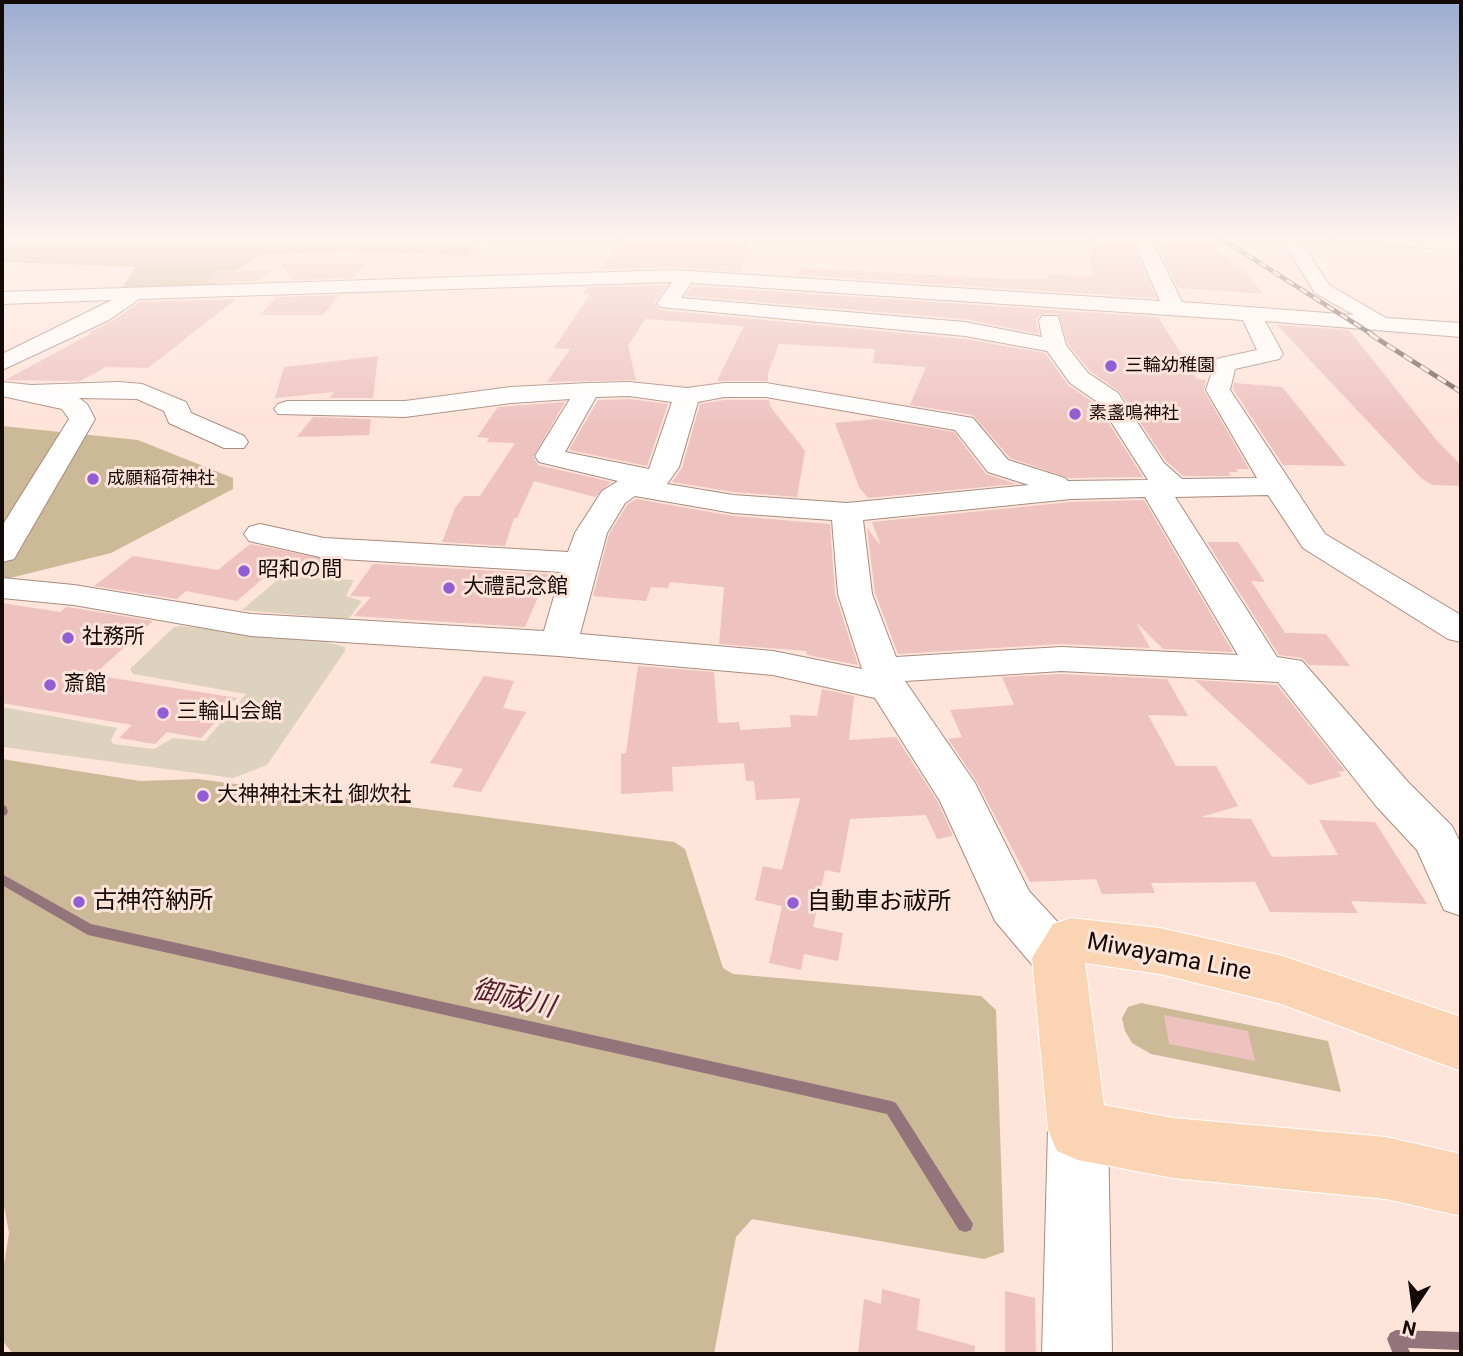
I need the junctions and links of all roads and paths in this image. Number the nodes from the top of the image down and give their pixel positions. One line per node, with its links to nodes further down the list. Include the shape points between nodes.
1 (127, 300): 12 (street)
2 (669, 300): 11 (street, via 965,329)
3 (1021, 300): 6 (street)
4 (1170, 300): 7 (street)
5 (1342, 300): 9 (street)
6 (1046, 302): 7 (street); 11 (street)
7 (1174, 308): 8 (street)
8 (1251, 315): 9 (street); 21 (street, via 1271,354 1224,364 1218,390)
9 (1384, 324): 10 (street)
10 (1461, 330)
11 (1055, 346): 20 (street, via 1079,377 1109,398)
12 (2, 363)
13 (2, 389): 15 (street)
14 (589, 390): 16 (street); 17 (street, via 405,409); 19 (street, via 550,456)
15 (31, 393): 18 (street, via 142,392 177,407 178,417); 25 (street, via 71,404 82,419)
16 (687, 396): 19 (street, via 665,467); 22 (street, via 766,390 964,424 998,466)
17 (287, 409)
18 (234, 442)
19 (650, 484): 23 (street, via 733,504); 26 (street, via 630,486 613,497)
20 (1163, 486): 21 (street); 22 (street); 30 (street)
21 (1277, 486): 28 (street, via 1314,541)
22 (1071, 490): 23 (street)
23 (847, 512): 31 (street, via 855,594)
24 (260, 534): 26 (street, via 324,548)
25 (2, 552)
26 (580, 563): 29 (street)
27 (2, 588): 29 (street, via 74,595 250,625)
28 (1461, 631)
29 (559, 644): 31 (street, via 773,663)
30 (1264, 667): 31 (street, via 1061,659); 32 (street, via 1289,670 1392,794 1436,839)
31 (885, 679): 33 (street, via 959,795 1012,906)
32 (1461, 895)
33 (1058, 958): 34 (main road, Miwayama Line, via 1070,940 1160,951 1283,980); 35 (main road, Miwayama Line)
34 (1461, 1044)
35 (1078, 1130): 36 (main road, via 1173,1148 1386,1168); 37 (street)
36 (1461, 1185)
37 (1077, 1354)

